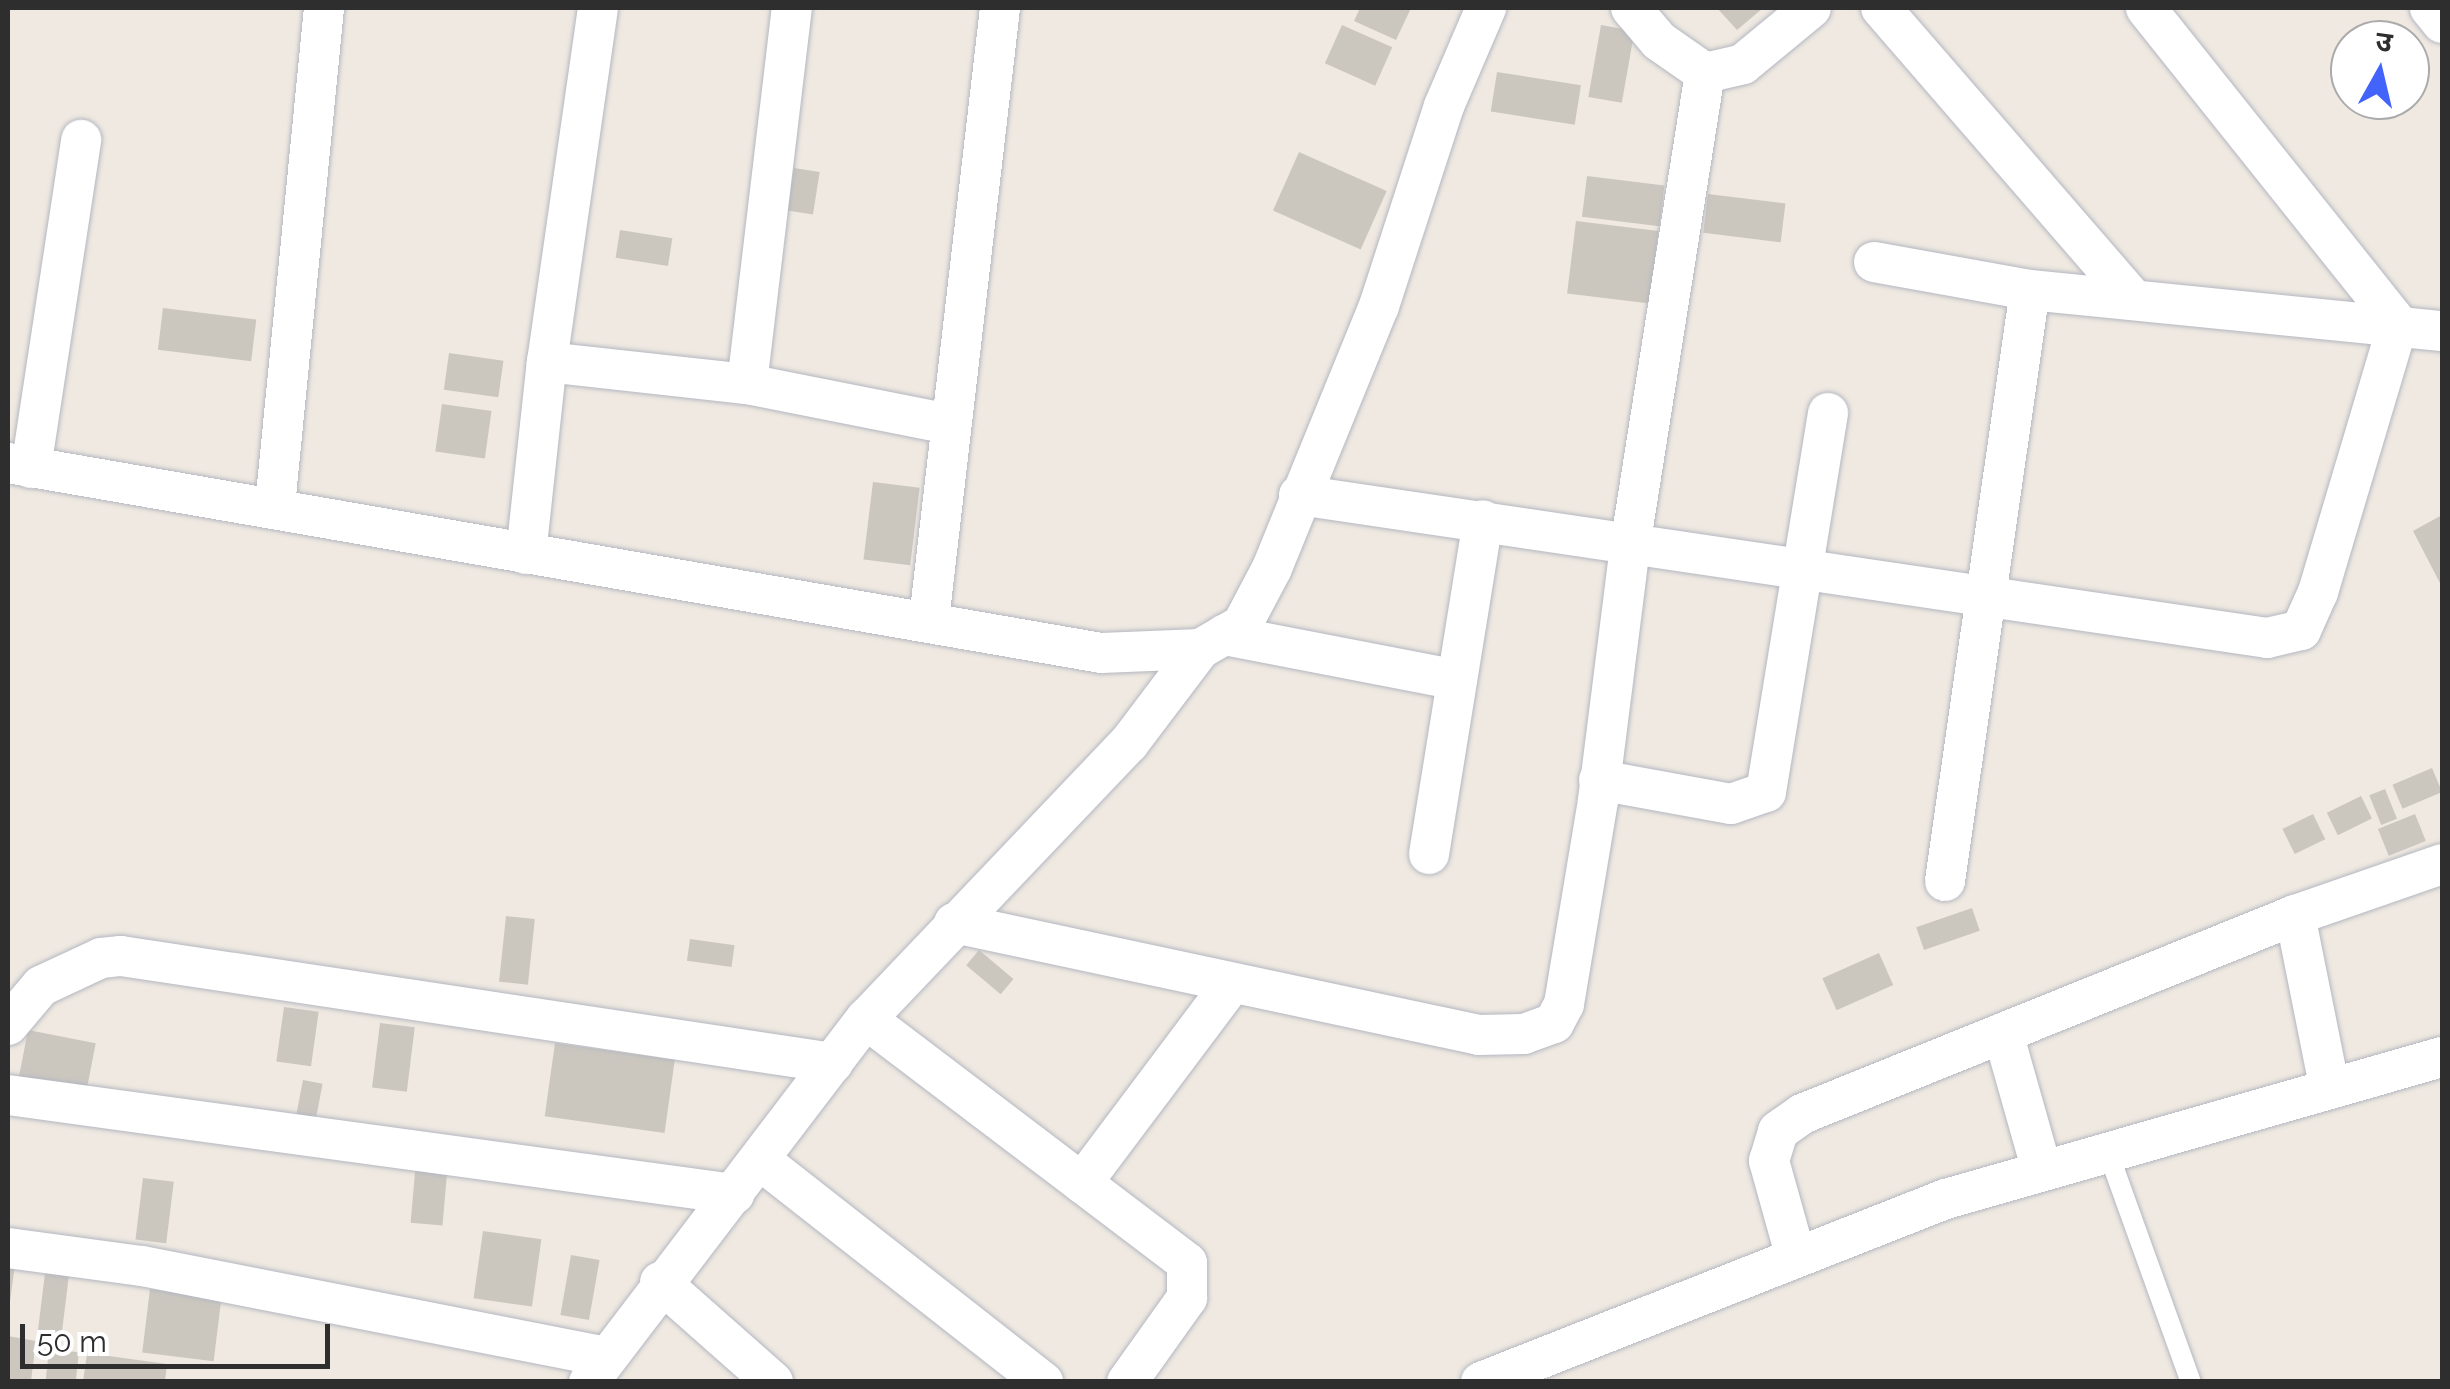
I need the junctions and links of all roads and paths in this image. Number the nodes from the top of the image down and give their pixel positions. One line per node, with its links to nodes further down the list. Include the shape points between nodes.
1 (324, 8): 25 (street)
2 (598, 8): 19 (street)
3 (792, 8): 20 (street)
4 (1000, 8): 22 (street)
5 (1486, 8): 24 (street, via 1444,106 1379,306)
6 (1631, 8): 12 (street, via 1658,40)
7 (1811, 8): 12 (street, via 1743,64)
8 (1881, 8): 16 (street)
9 (2146, 8): 17 (street)
10 (2430, 8): 11 (street)
11 (2442, 23)
12 (1705, 73): 27 (street)
13 (81, 140): 23 (street)
14 (1874, 262): 15 (street)
15 (2030, 290): 16 (street); 30 (street)
16 (2134, 300): 17 (street)
17 (2398, 324): 18 (street); 30 (street, via 2301,630 2267,638)
18 (2442, 331)
19 (547, 362): 20 (street); 28 (street)
20 (747, 384): 22 (street)
21 (1828, 414): 29 (street)
22 (949, 424): 31 (street)
23 (19, 465): 25 (street)
24 (1299, 495): 26 (street); 32 (street, via 1242,624)
25 (275, 506): 28 (street)
26 (1483, 520): 27 (street); 33 (street)
27 (1631, 540): 29 (street); 34 (street)
28 (526, 554): 31 (street)
29 (1799, 571): 30 (street); 34 (street, via 1766,792 1731,804)
30 (1984, 598): 37 (street)
31 (930, 620): 32 (street, via 1101,653)
32 (1212, 642): 33 (street); 39 (street, via 1128,743)
33 (1457, 680): 35 (street)
34 (1600, 780): 40 (street, via 1564,1004 1554,1023 1524,1034 1479,1035)
35 (1429, 854)
36 (2442, 864): 38 (street)
37 (1945, 881)
38 (2295, 915): 43 (street); 46 (street)
39 (954, 923): 40 (street); 41 (street)
40 (1232, 983): 51 (street)
41 (866, 1019): 45 (street); 51 (street)
42 (8, 1025): 45 (street, via 41,986 100,958 121,956)
43 (2003, 1033): 50 (street); 54 (street, via 1802,1114 1778,1131 1769,1161)
44 (2442, 1057): 46 (street)
45 (833, 1063): 49 (street)
46 (2329, 1086): 48 (street)
47 (12, 1108): 52 (street)
48 (2108, 1152): 50 (street); 61 (lane)
49 (760, 1160): 52 (street); 58 (street)
50 (2042, 1171): 54 (street)
51 (1082, 1183): 59 (street, via 1187,1263 1188,1298)
52 (734, 1194): 55 (street)
53 (8, 1248): 56 (street, via 142,1266)
54 (1795, 1254): 60 (street)
55 (660, 1282): 56 (street); 57 (street)
56 (597, 1369)
57 (773, 1382)
58 (1043, 1382)
59 (1126, 1382)
60 (1481, 1382)
61 (2191, 1382)

